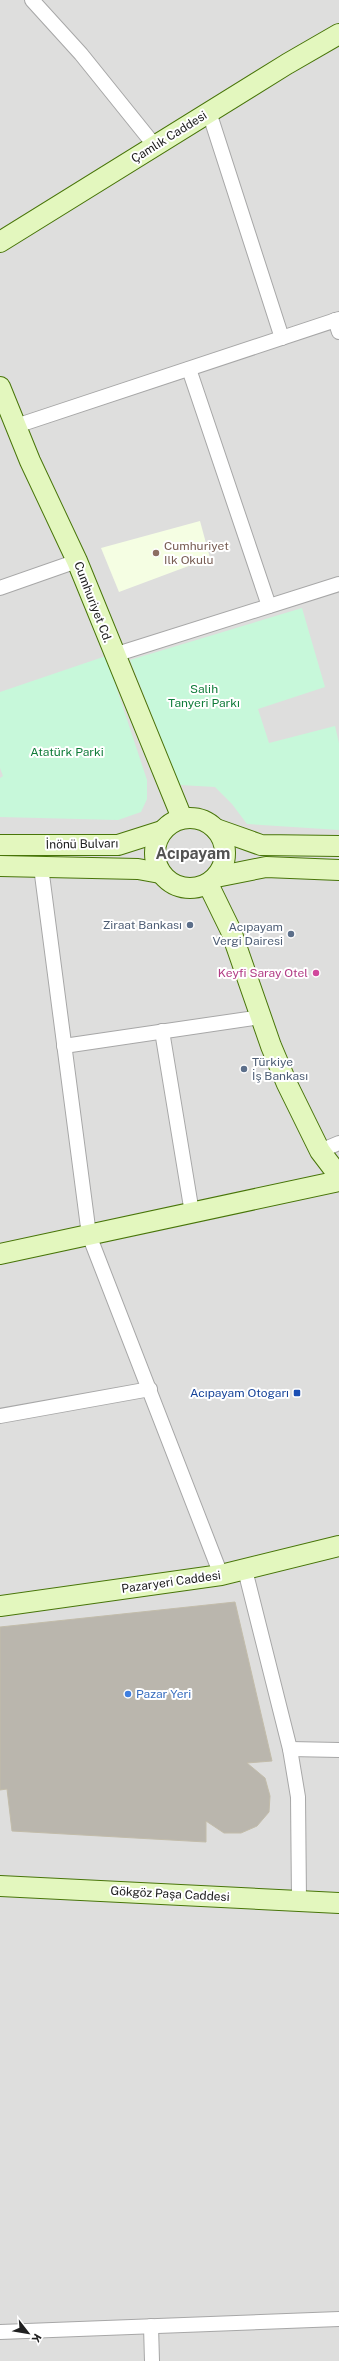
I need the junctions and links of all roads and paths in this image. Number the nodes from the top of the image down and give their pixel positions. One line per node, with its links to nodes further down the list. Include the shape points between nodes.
1 (32, 0): 4 (street, via 81,54)
2 (339, 34): 3 (street, Çamlık Caddesi)
3 (209, 112): 4 (street, Çamlık Caddesi); 7 (street)
4 (155, 146): 5 (street, Çamlık Caddesi)
5 (0, 242)
6 (338, 324): 7 (street)
7 (282, 338): 8 (street)
8 (189, 369): 10 (street); 14 (street)
9 (0, 387): 10 (street, Cumhuriyet Cd.)
10 (16, 426): 11 (street, Cumhuriyet Cd.)
11 (77, 561): 13 (street); 15 (street, Cumhuriyet Cd.)
12 (339, 584): 14 (street)
13 (0, 588)
14 (270, 606): 15 (street)
15 (114, 655): 16 (street, Cumhuriyet Cd.)
16 (182, 818): 17 (street, via 200,820); 18 (street)
17 (216, 829): 20 (street, via 261,845); 25 (street, via 225,847 222,868)
18 (162, 831): 19 (street, İnönü Bulvarı, via 118,845); 24 (street, via 156,841 154,852)
19 (0, 845)
20 (339, 846)
21 (0, 866): 22 (street, İnönü Bulvarı)
22 (41, 867): 24 (street, İnönü Bulvarı, via 138,869); 28 (street)
23 (339, 870): 25 (street, via 266,867)
24 (160, 873): 25 (street, via 177,887 198,888)
25 (212, 880): 26 (street)
26 (261, 1017): 27 (street); 30 (street, via 287,1084)
27 (162, 1031): 28 (street); 33 (street)
28 (64, 1046): 34 (street)
29 (339, 1143): 30 (street)
30 (320, 1151): 31 (street)
31 (339, 1176)
32 (339, 1181): 33 (street)
33 (192, 1213): 34 (street)
34 (89, 1235): 35 (street); 36 (street)
35 (0, 1254)
36 (150, 1389): 37 (street); 40 (street)
37 (0, 1416)
38 (339, 1546): 39 (street, Pazaryeri Caddesi)
39 (245, 1570): 40 (street, Pazaryeri Caddesi); 42 (street)
40 (221, 1575): 41 (street, Pazaryeri Caddesi)
41 (0, 1606)
42 (290, 1749): 43 (street); 45 (street, via 298,1797)
43 (339, 1750)
44 (0, 1886): 45 (street, Gökgöz Paşa Caddesi)
45 (299, 1900): 46 (street, Gökgöz Paşa Caddesi)
46 (339, 1903)
47 (339, 2319): 48 (street)
48 (151, 2326): 49 (street); 50 (street)
49 (0, 2332)
50 (152, 2361)

